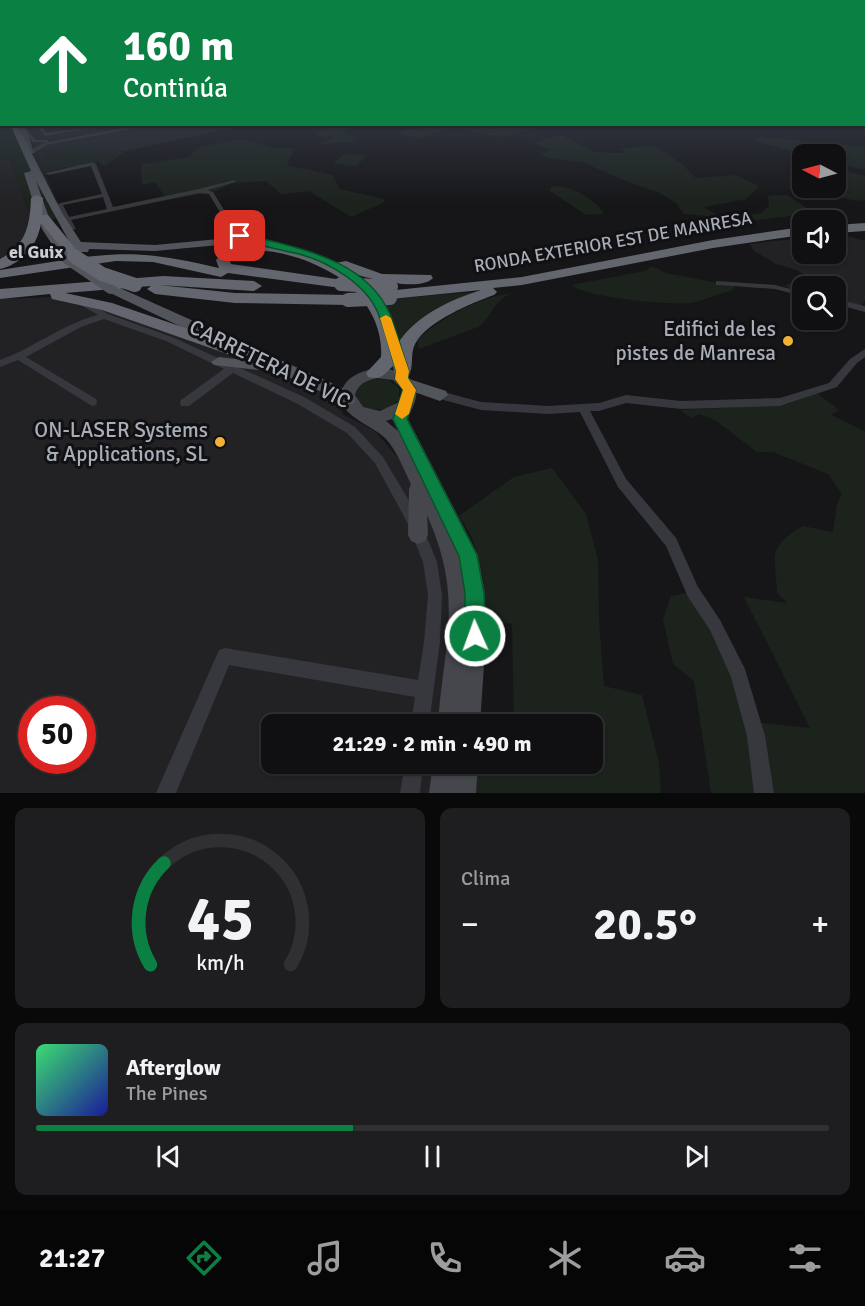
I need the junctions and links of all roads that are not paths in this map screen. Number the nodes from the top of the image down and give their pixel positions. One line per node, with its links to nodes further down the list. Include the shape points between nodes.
1 (9, 130): 17 (main road)
2 (17, 130): 11 (main road)
3 (23, 130): 10 (main road)
4 (26, 130): 7 (street, via 39,142)
5 (41, 130): 6 (street, via 45,135)
6 (77, 130)
7 (81, 130)
8 (119, 130): 9 (street)
9 (108, 132): 10 (street, via 45,144)
10 (31, 152): 11 (main road)
11 (42, 174): 16 (street, via 93,165); 32 (main road)
12 (233, 181): 13 (street)
13 (218, 186): 14 (street); 15 (street)
14 (199, 191): 15 (street); 18 (street)
15 (211, 193): 23 (street)
16 (106, 195): 18 (street); 20 (street, via 59,204)
17 (37, 198): 19 (main road); 34 (highway, via 34,234 22,250)
18 (111, 210): 20 (street)
19 (44, 218): 32 (highway)
20 (67, 219): 24 (street)
21 (865, 226): 22 (highway)
22 (846, 227)
23 (232, 228): 27 (main road, via 229,235); 28 (main road, via 240,236)
24 (73, 229)
25 (792, 230): 33 (highway, RONDA EXTERIOR EST DE MANRESA, via 708,240)
26 (792, 231): 30 (highway, RONDA EXTERIOR EST DE MANRESA)
27 (212, 242): 28 (main road); 29 (main road)
28 (261, 244): 31 (main road)
29 (150, 248): 32 (main road); 35 (highway)
30 (675, 251): 40 (highway, RONDA EXTERIOR EST DE MANRESA, via 522,280); 53 (highway, via 471,298 412,337 405,351)
31 (304, 252): 33 (highway, via 394,279); 53 (main road, via 343,270 370,292 383,312)
32 (72, 253): 38 (highway, bridge, via 102,274 135,285 207,296 286,300); 51 (main road, bridge, via 111,288 131,300)
33 (602, 261): 40 (highway, RONDA EXTERIOR EST DE MANRESA, via 523,276)
34 (0, 265)
35 (38, 268): 36 (highway); 38 (highway, via 135,257)
36 (0, 274)
37 (719, 283): 39 (street)
38 (344, 291): 40 (highway, bridge); 41 (highway, via 162,280); 52 (highway, via 234,270 225,266 224,260 244,247 270,247 307,256 348,276 372,303 388,339 389,362)
39 (792, 291)
40 (391, 292)
41 (0, 295): 42 (highway)
42 (81, 303): 45 (street, CARRETERA DE VIC); 46 (street); 51 (highway, via 106,306)
43 (846, 304): 44 (street)
44 (865, 309)
45 (105, 316): 46 (street); 50 (street, CARRETERA DE VIC)
46 (78, 323): 48 (street)
47 (865, 352): 58 (street, via 850,361 833,385 780,402 681,405 626,399)
48 (21, 358): 49 (street); 56 (street)
49 (0, 364)
50 (226, 365): 51 (main road); 57 (street); 61 (street, CARRETERA DE VIC, via 300,400 351,430 379,460)
51 (286, 369): 55 (main road)
52 (375, 373): 53 (main road, via 387,373); 55 (main road, via 353,383)
53 (404, 387): 54 (main road); 59 (main road, via 385,416); 65 (main road, via 400,419 468,555 475,636)
54 (440, 394): 58 (street, via 481,406)
55 (347, 400): 59 (main road)
56 (92, 402)
57 (185, 404)
58 (583, 408): 73 (street, via 622,483 671,542 693,592 740,675 756,736)
59 (363, 415): 60 (main road, via 394,437)
60 (417, 480): 61 (main road); 64 (main road, via 445,533 460,592)
61 (418, 535): 62 (street, CARRETERA DE VIC, via 430,562 435,595)
62 (425, 690): 63 (street, CARRETERA DE VIC); 69 (street, via 225,656)
63 (421, 714)
64 (451, 714)
65 (469, 714)
66 (413, 774): 70 (street)
67 (445, 774): 71 (main road)
68 (464, 774): 72 (main road)
69 (166, 793)
70 (410, 793)
71 (443, 793)
72 (462, 793)
73 (764, 793)

